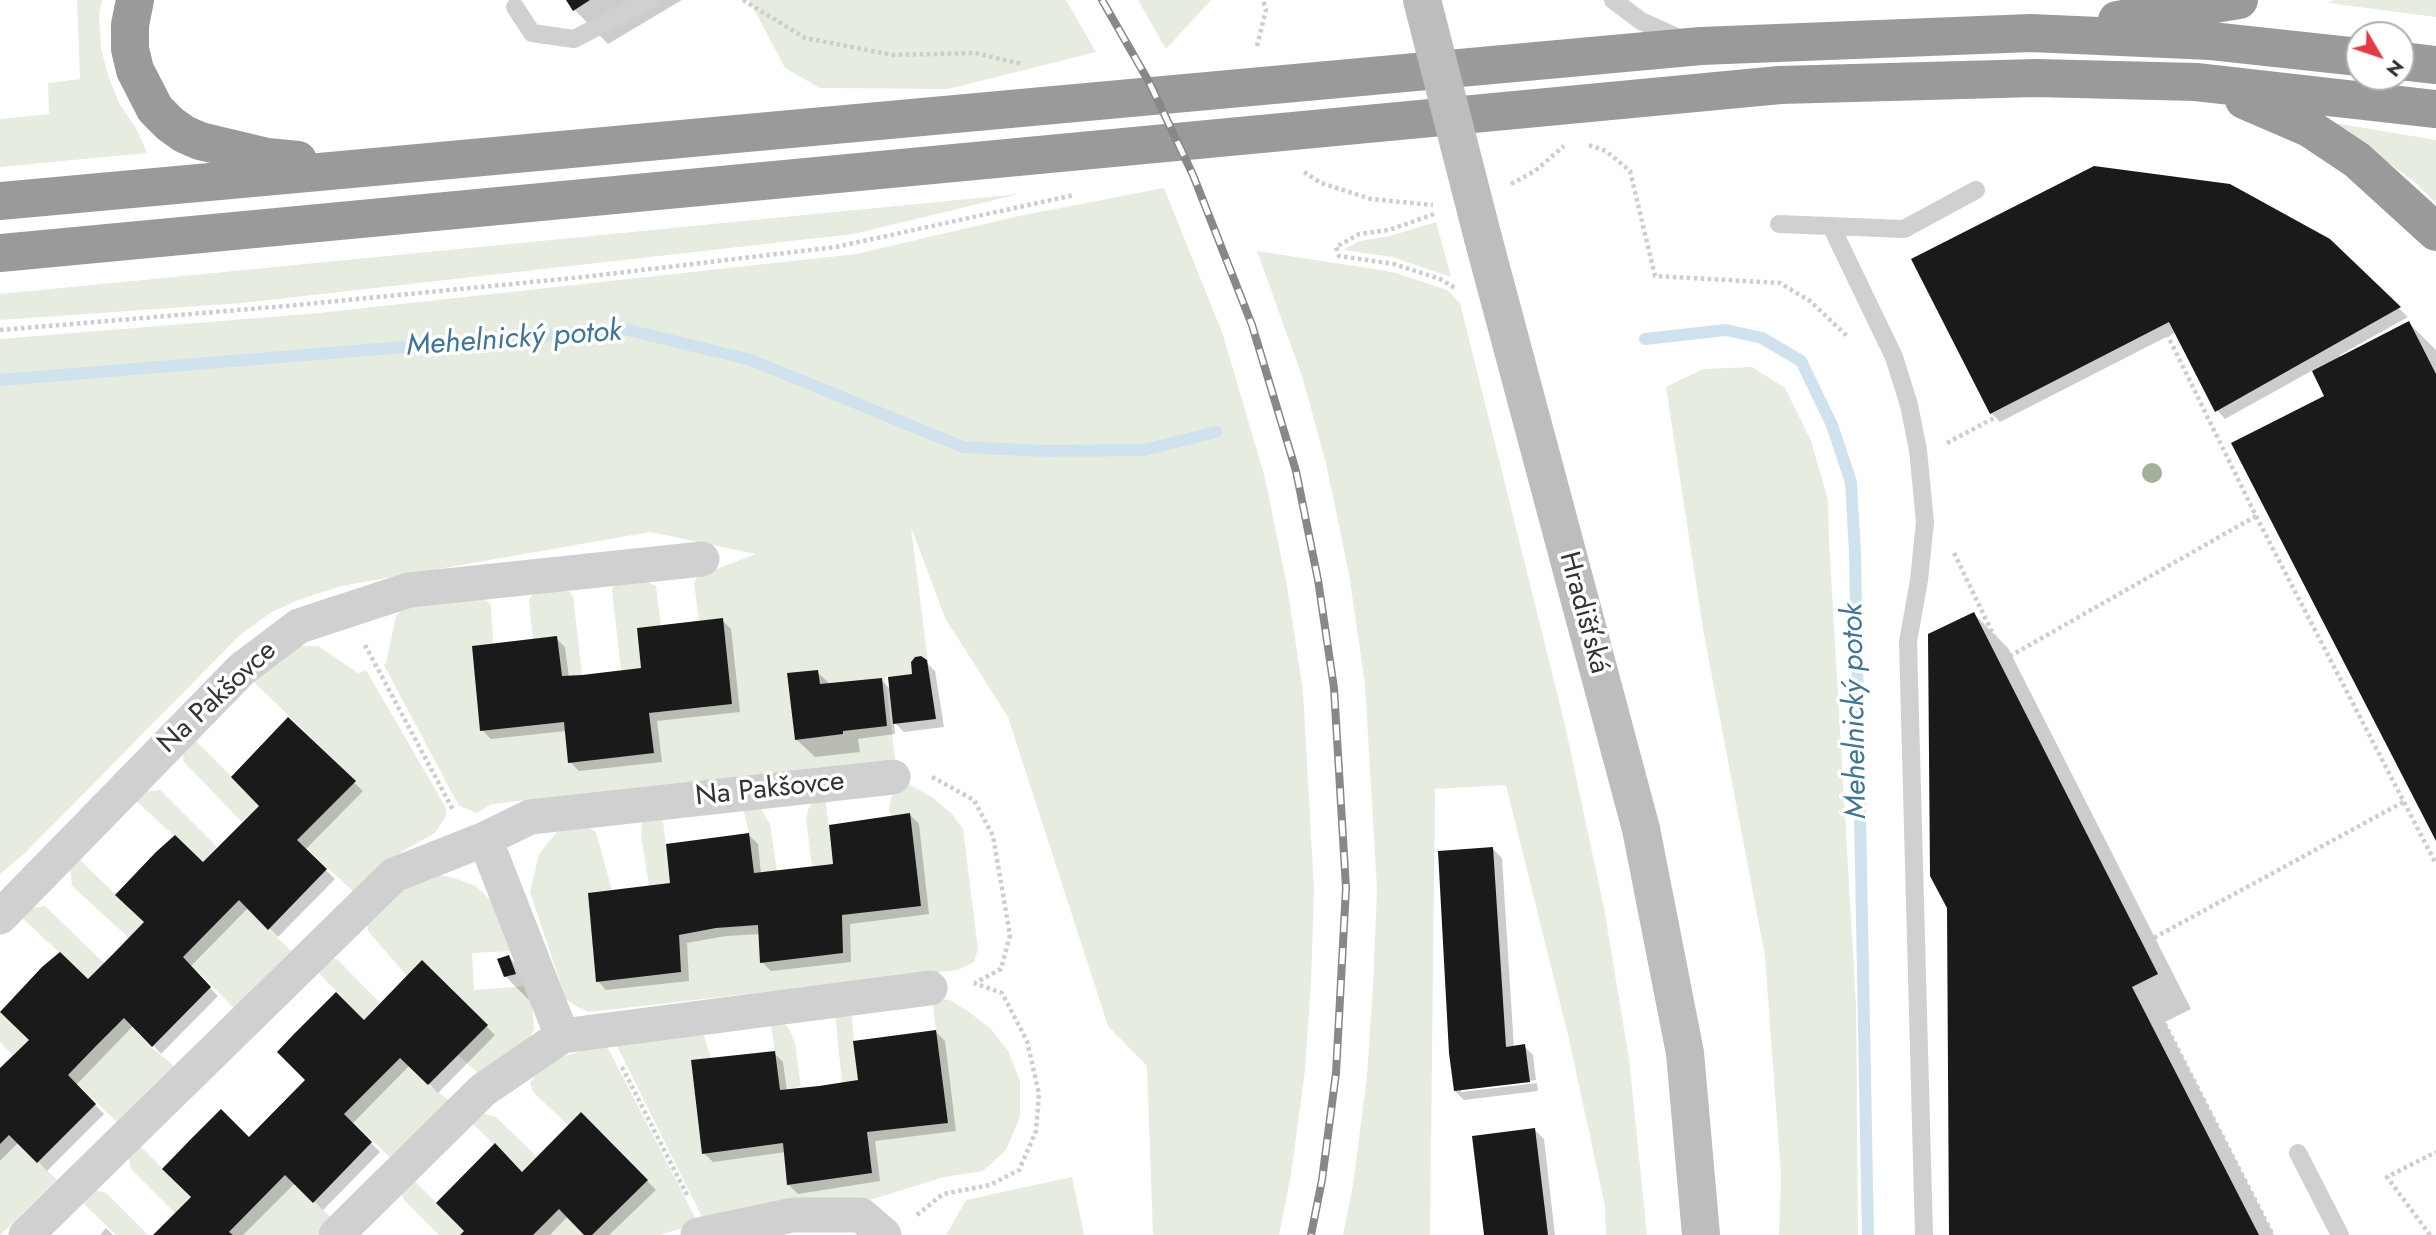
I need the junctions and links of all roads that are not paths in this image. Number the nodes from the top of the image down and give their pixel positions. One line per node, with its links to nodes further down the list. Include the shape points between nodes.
1 (135, 0): 14 (highway, via 130,50 135,70 155,109 184,134 267,157)
2 (649, 0): 6 (lane, via 574,38 532,33)
3 (1422, 0): 32 (street, Hradišťská, bridge, via 1641,829 1685,1053)
4 (1613, 0): 8 (lane, via 1641,21)
5 (2239, 0): 7 (highway)
6 (515, 7)
7 (2031, 33): 8 (highway); 9 (highway, via 2211,41)
8 (1700, 46): 14 (highway)
9 (2345, 55)
10 (2415, 63): 11 (highway)
11 (2436, 65)
12 (2196, 82): 13 (highway); 19 (highway, via 2309,128 2357,160); 20 (highway, via 2036,78 1780,85)
13 (2436, 109)
14 (370, 167): 16 (highway)
15 (1976, 190): 18 (lane, via 1904,229)
16 (0, 201)
17 (1779, 224): 18 (lane)
18 (1831, 226): 33 (lane, via 1894,357 1909,405 1925,523 1908,642)
19 (2436, 232)
20 (0, 253)
21 (702, 559): 24 (street, Na Pakšovce, via 409,590 299,625 242,669)
22 (893, 777): 23 (street, Na Pakšovce, via 530,817)
23 (485, 839): 26 (street); 30 (street, Na Pakšovce, via 394,875)
24 (0, 917)
25 (930, 988): 26 (street)
26 (562, 1036): 31 (street, via 483,1090)
27 (2298, 1153): 34 (lane)
28 (897, 1227): 29 (street, via 861,1215 793,1215)
29 (702, 1233)
30 (26, 1235)
31 (336, 1235)
32 (1701, 1235)
33 (1924, 1235)
34 (2340, 1235)

